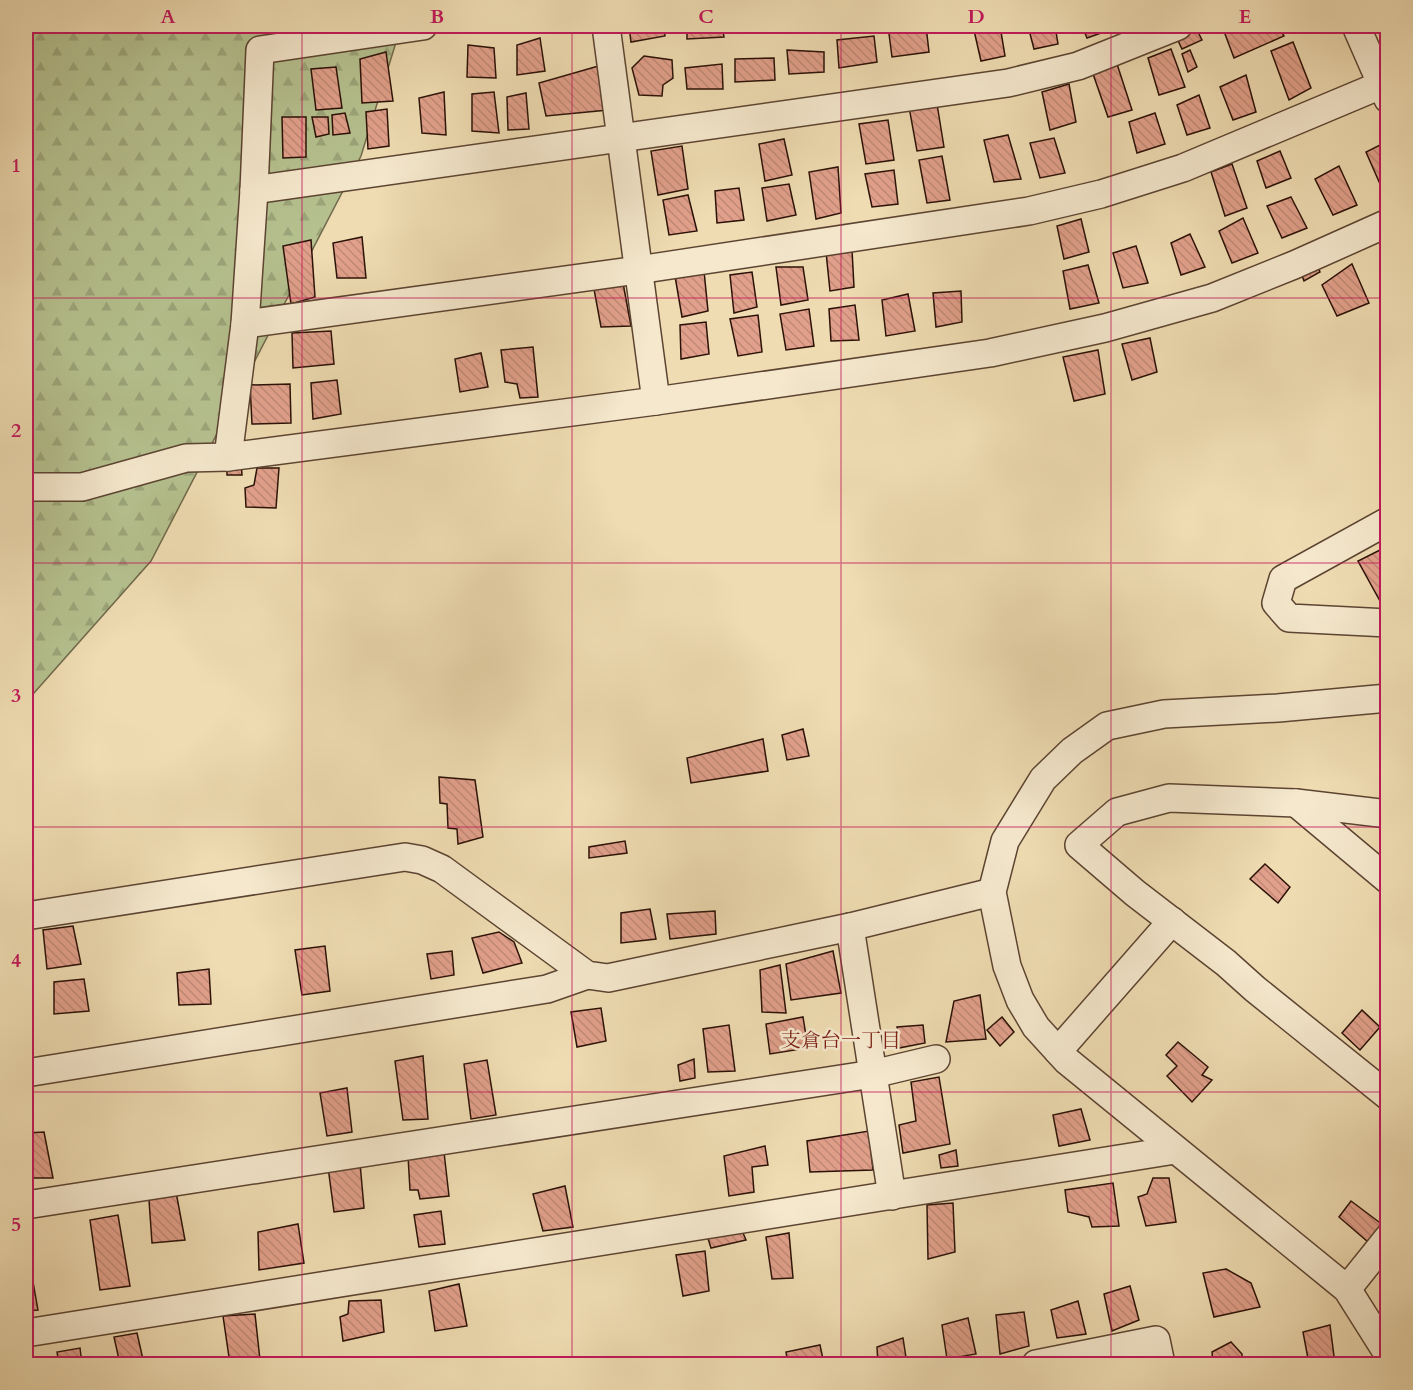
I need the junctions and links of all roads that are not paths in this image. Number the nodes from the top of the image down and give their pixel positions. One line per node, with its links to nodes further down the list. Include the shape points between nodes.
1 (423, 26): 7 (street, via 260,50)
2 (606, 26): 6 (street)
3 (1179, 26): 6 (street, via 1078,66 1008,83)
4 (1356, 26): 5 (street)
5 (1386, 88): 9 (street, via 1183,168 1091,196 1029,211)
6 (621, 137): 7 (street); 9 (street)
7 (254, 190): 10 (street)
8 (1388, 223): 11 (street, via 1212,298 1105,328 990,353)
9 (638, 270): 10 (street); 11 (street)
10 (245, 324): 12 (street)
11 (656, 401): 12 (street)
12 (228, 457): 13 (street, via 186,458 82,487)
13 (26, 487)
14 (1388, 521): 15 (street, via 1283,579 1276,603 1289,618)
15 (1388, 623)
16 (1388, 698): 20 (street, via 1164,714 1107,726 1072,751 1043,779 1005,841)
17 (1296, 803): 18 (street); 19 (street); 22 (street, via 1168,798 1151,801 1117,812 1080,845)
18 (1388, 814)
19 (1388, 880)
20 (992, 892): 23 (street); 25 (street, via 1007,966 1020,1000 1036,1027)
21 (26, 916): 24 (street, via 405,857 442,869)
22 (1172, 921): 25 (street); 29 (street)
23 (850, 927): 24 (street, via 608,978); 28 (street)
24 (587, 975): 27 (street, via 547,988)
25 (1058, 1051): 30 (street)
26 (936, 1059): 28 (street)
27 (26, 1073)
28 (873, 1074): 31 (street); 32 (street)
29 (1388, 1096)
30 (1175, 1150): 31 (street); 34 (street)
31 (892, 1196): 35 (street)
32 (26, 1205)
33 (1388, 1238): 34 (street)
34 (1347, 1289): 36 (street)
35 (26, 1333)
36 (1388, 1354)
37 (1036, 1365): 38 (street, via 1156,1340)
38 (1161, 1365)

